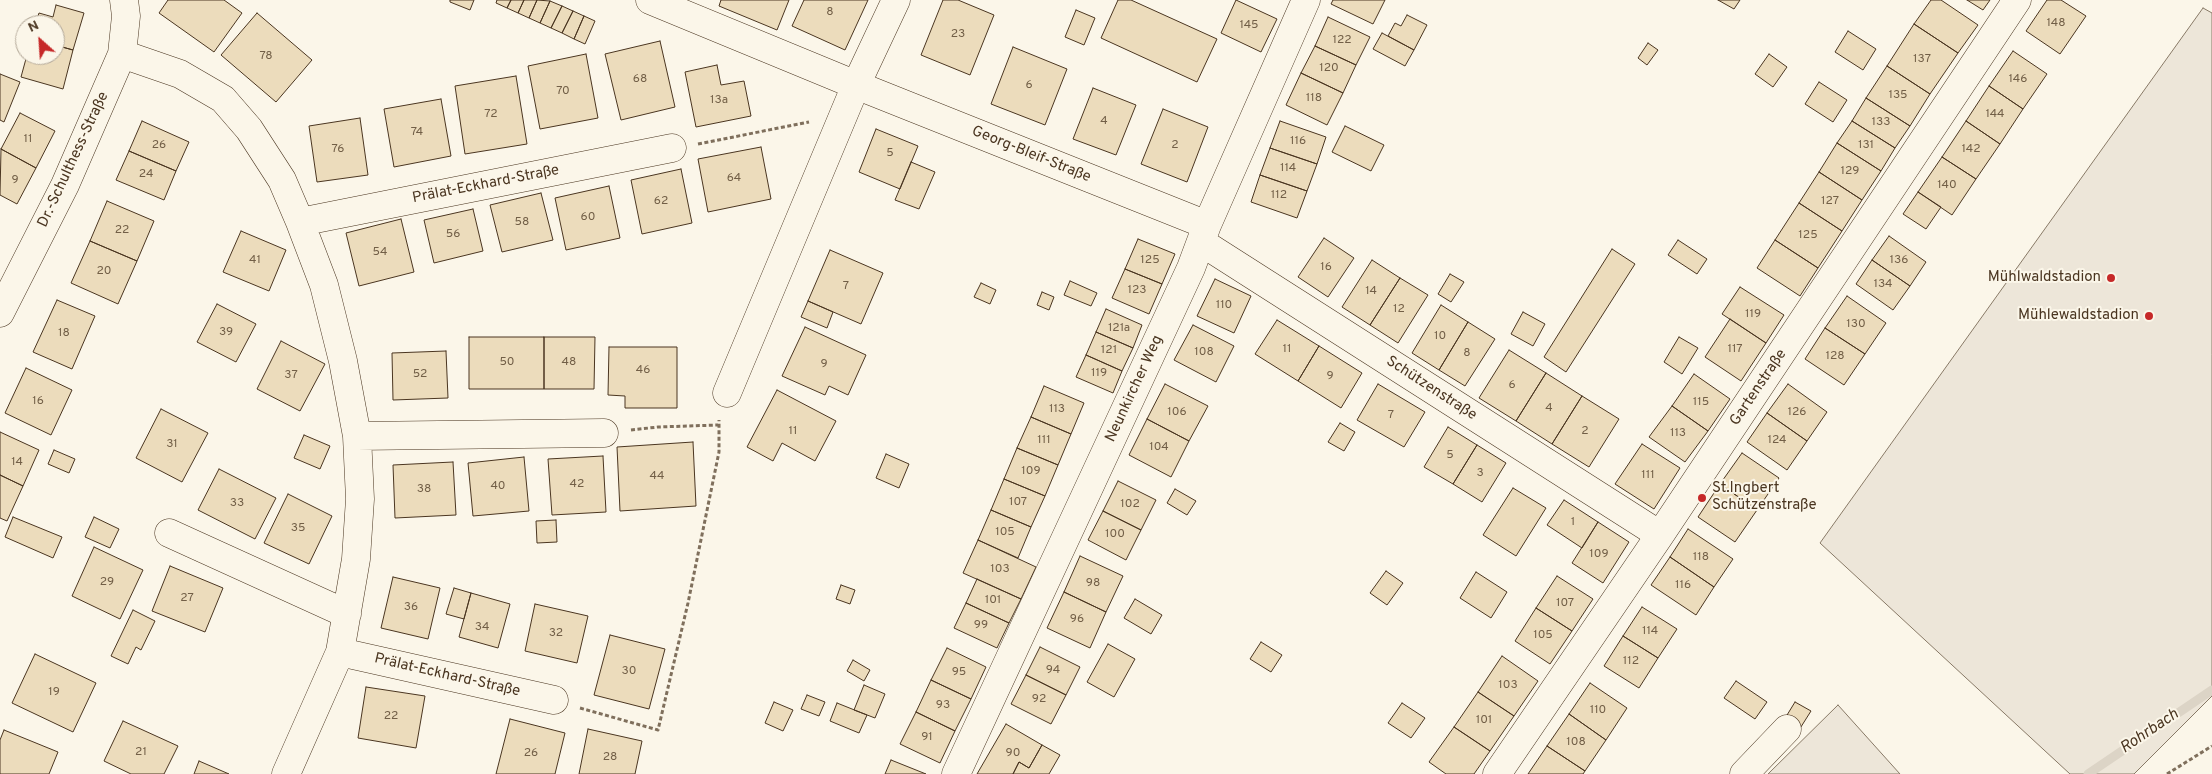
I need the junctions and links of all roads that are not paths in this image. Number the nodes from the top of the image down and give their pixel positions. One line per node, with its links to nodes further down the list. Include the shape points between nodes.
1 (124, 0): 6 (street, Dr.-Schulthess-Straße, via 126,16)
2 (650, 0): 7 (street, Georg-Bleif-Straße)
3 (896, 0): 7 (street)
4 (1306, 0): 10 (street, Neunkircher Weg)
5 (2018, 0): 16 (street, Gartenstraße)
6 (122, 54): 9 (street, via 180,74 223,99 249,129 282,180); 11 (street, Dr.-Schulthess-Straße, via 65,185)
7 (856, 85): 10 (street, Georg-Bleif-Straße); 12 (street)
8 (672, 148): 9 (street, Prälat-Eckhard-Straße)
9 (300, 222): 14 (street, via 324,286)
10 (1204, 233): 16 (street, Schützenstraße); 22 (street, Neunkircher Weg)
11 (0, 313)
12 (727, 393)
13 (604, 432): 14 (street)
14 (357, 436): 17 (street, via 360,499 356,559)
15 (169, 533): 17 (street)
16 (1660, 535): 23 (street, Gartenstraße)
17 (347, 614): 18 (street)
18 (340, 652): 19 (street, Prälat-Eckhard-Straße); 21 (street)
19 (554, 700)
20 (1787, 729): 24 (street)
21 (286, 774)
22 (956, 774)
23 (1497, 774)
24 (1744, 774)

